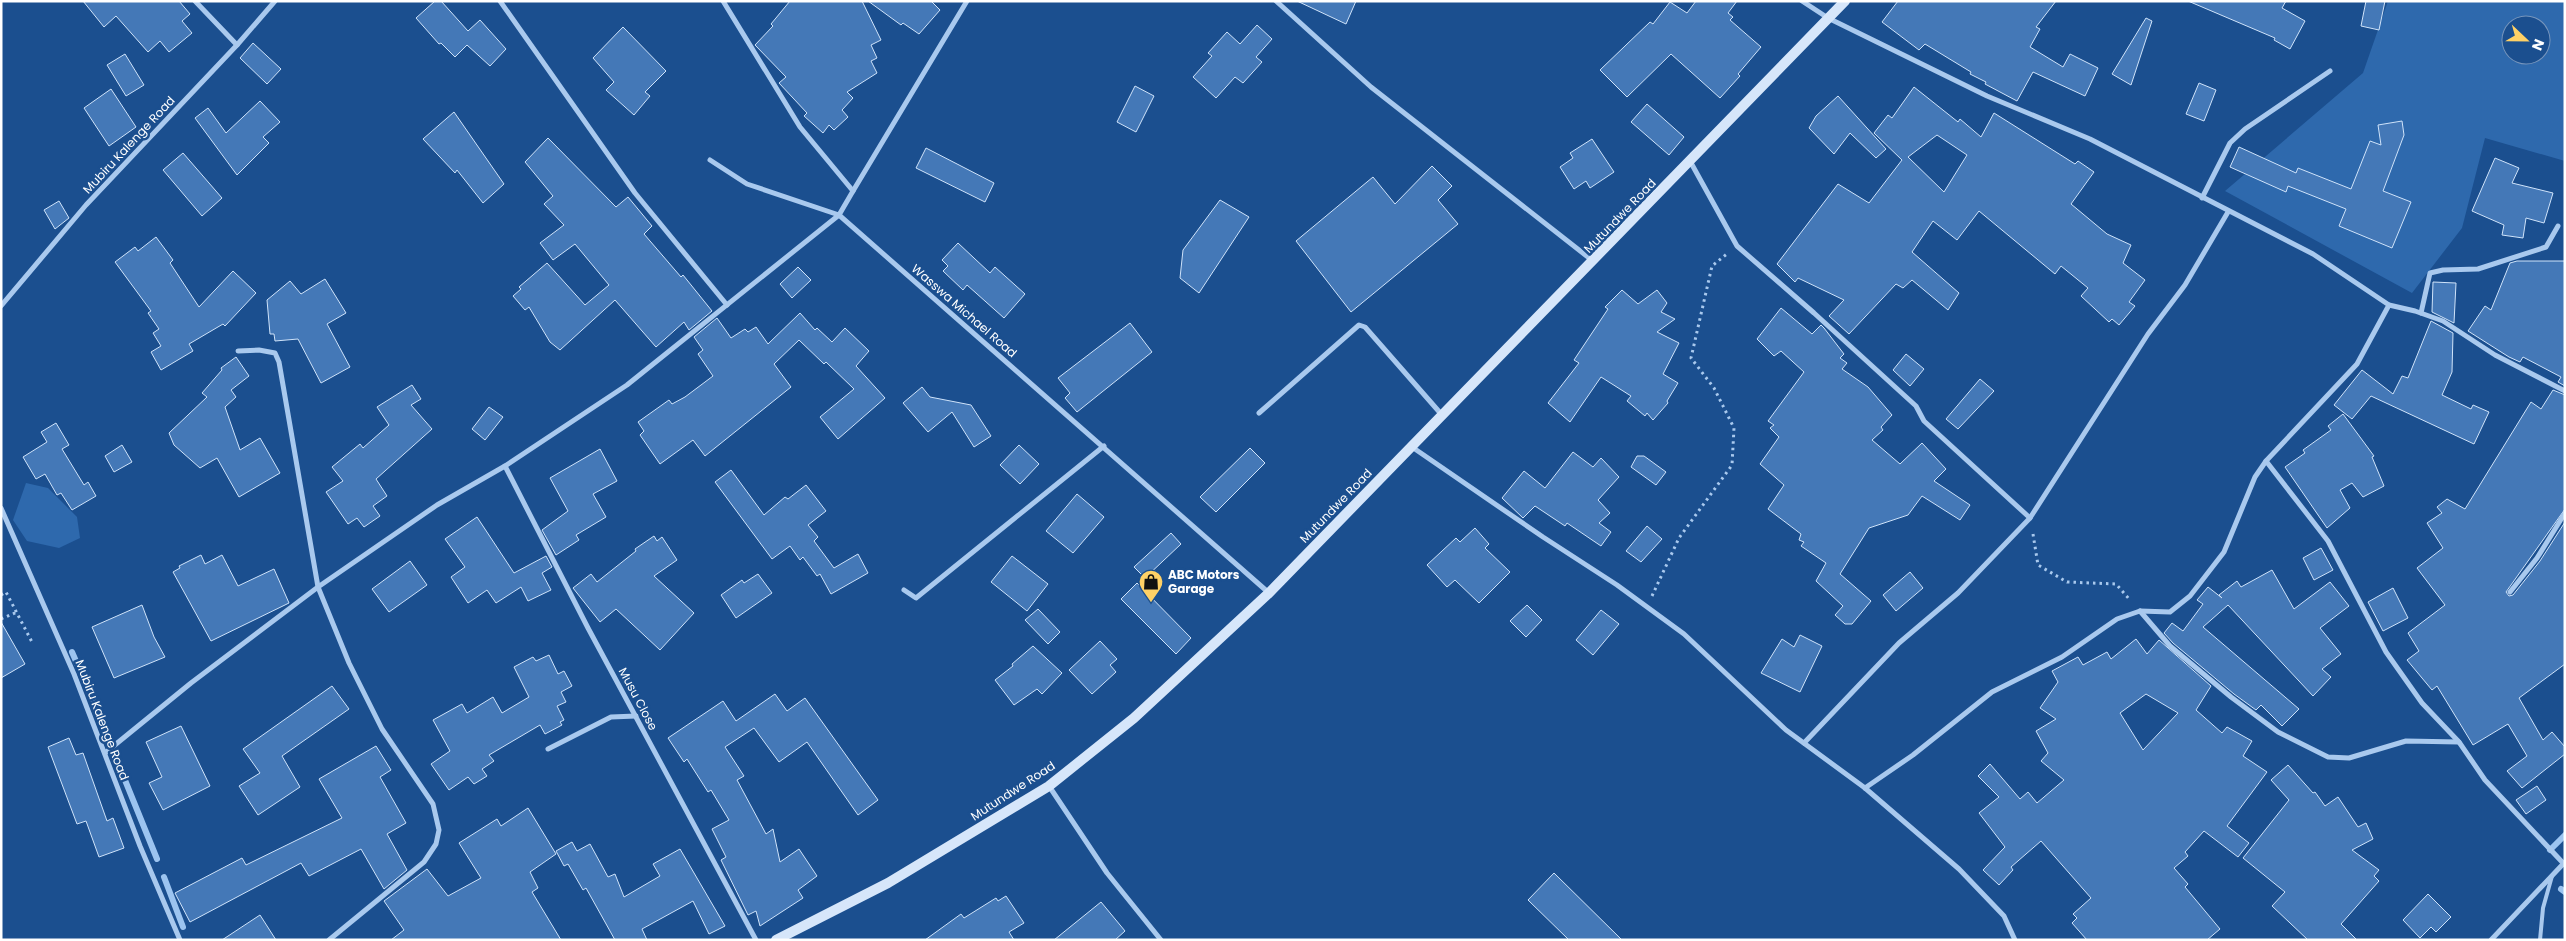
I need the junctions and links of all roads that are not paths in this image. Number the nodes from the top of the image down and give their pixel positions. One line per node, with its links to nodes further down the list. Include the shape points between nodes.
1 (195, 1): 10 (street)
2 (275, 1): 10 (street, Mubiru Kalenge Road)
3 (500, 1): 20 (street, via 635,192)
4 (723, 1): 14 (street, via 800,127)
5 (967, 1): 14 (street)
6 (1276, 1): 19 (street, via 1371,87)
7 (1802, 1): 9 (street)
8 (1845, 1): 9 (main road, Mutundwe Road)
9 (1828, 18): 13 (main road, Mutundwe Road); 15 (street, via 1987,96 2090,139)
10 (237, 45): 22 (street, Mubiru Kalenge Road, via 86,205)
11 (2330, 71): 15 (street, via 2245,129 2230,144)
12 (710, 160): 17 (street, via 747,184)
13 (1690, 161): 19 (main road, Mutundwe Road); 34 (street, via 1737,246 1916,406 1924,421)
14 (853, 191): 17 (street)
15 (2202, 198): 16 (street)
16 (2228, 212): 21 (street, via 2314,254); 34 (street, via 2184,285 2148,334)
17 (839, 215): 20 (street); 28 (street, Wasswa Michael Road)
18 (2558, 226): 23 (street, via 2546,248 2478,268 2430,273)
19 (1593, 262): 27 (main road, Mutundwe Road)
20 (726, 305): 31 (street, via 627,385)
21 (2389, 305): 23 (street); 30 (street, via 2357,364)
22 (1, 306)
23 (2421, 313): 25 (street, via 2443,321 2495,355)
24 (238, 351): 35 (street, via 275,353 279,362)
25 (2565, 391)
26 (1259, 413): 27 (street, via 1359,325 1365,327)
27 (1442, 416): 29 (main road, Mutundwe Road)
28 (1104, 446): 36 (street, via 916,598); 38 (street, Wasswa Michael Road)
29 (1412, 447): 38 (main road, Mutundwe Road); 42 (street, via 1684,634)
30 (2266, 461): 39 (street, via 2255,477 2224,552 2190,596 2170,612); 41 (street, via 2328,541 2386,652 2401,674 2422,703)
31 (505, 466): 35 (street, via 437,506); 40 (street, Musu Close)
32 (1, 508): 44 (street, Mubiru Kalenge Road)
33 (2565, 513): 37 (street, via 2537,558)
34 (2030, 518): 42 (street, via 1958,593 1899,643)
35 (318, 587): 44 (street); 50 (street, via 349,663 382,729 433,804 439,830 436,844 424,862)
36 (904, 590)
37 (2510, 592)
38 (1269, 593): 45 (main road, Mutundwe Road, via 1134,718)
39 (2140, 611): 41 (street, via 2170,646 2230,697 2278,732 2328,757 2349,758 2406,741); 46 (street, via 2117,619 2062,657 1992,692 1913,755)
40 (636, 716): 43 (street, via 611,717); 51 (street, Musu Close)
41 (2459, 742): 47 (street, via 2485,780)
42 (1804, 743): 46 (street)
43 (548, 749)
44 (105, 753): 49 (street, Mubiru Kalenge Road)
45 (1048, 786): 52 (main road, Mutundwe Road, via 888,883); 53 (street, via 1107,872)
46 (1865, 788): 54 (street, via 1959,869 2004,916)
47 (2564, 863): 48 (street)
48 (2552, 876): 55 (street); 56 (lane, via 2543,908)
49 (180, 940)
50 (329, 940)
51 (756, 940)
52 (776, 940)
53 (1161, 940)
54 (2015, 940)
55 (2491, 940)
56 (2540, 940)

